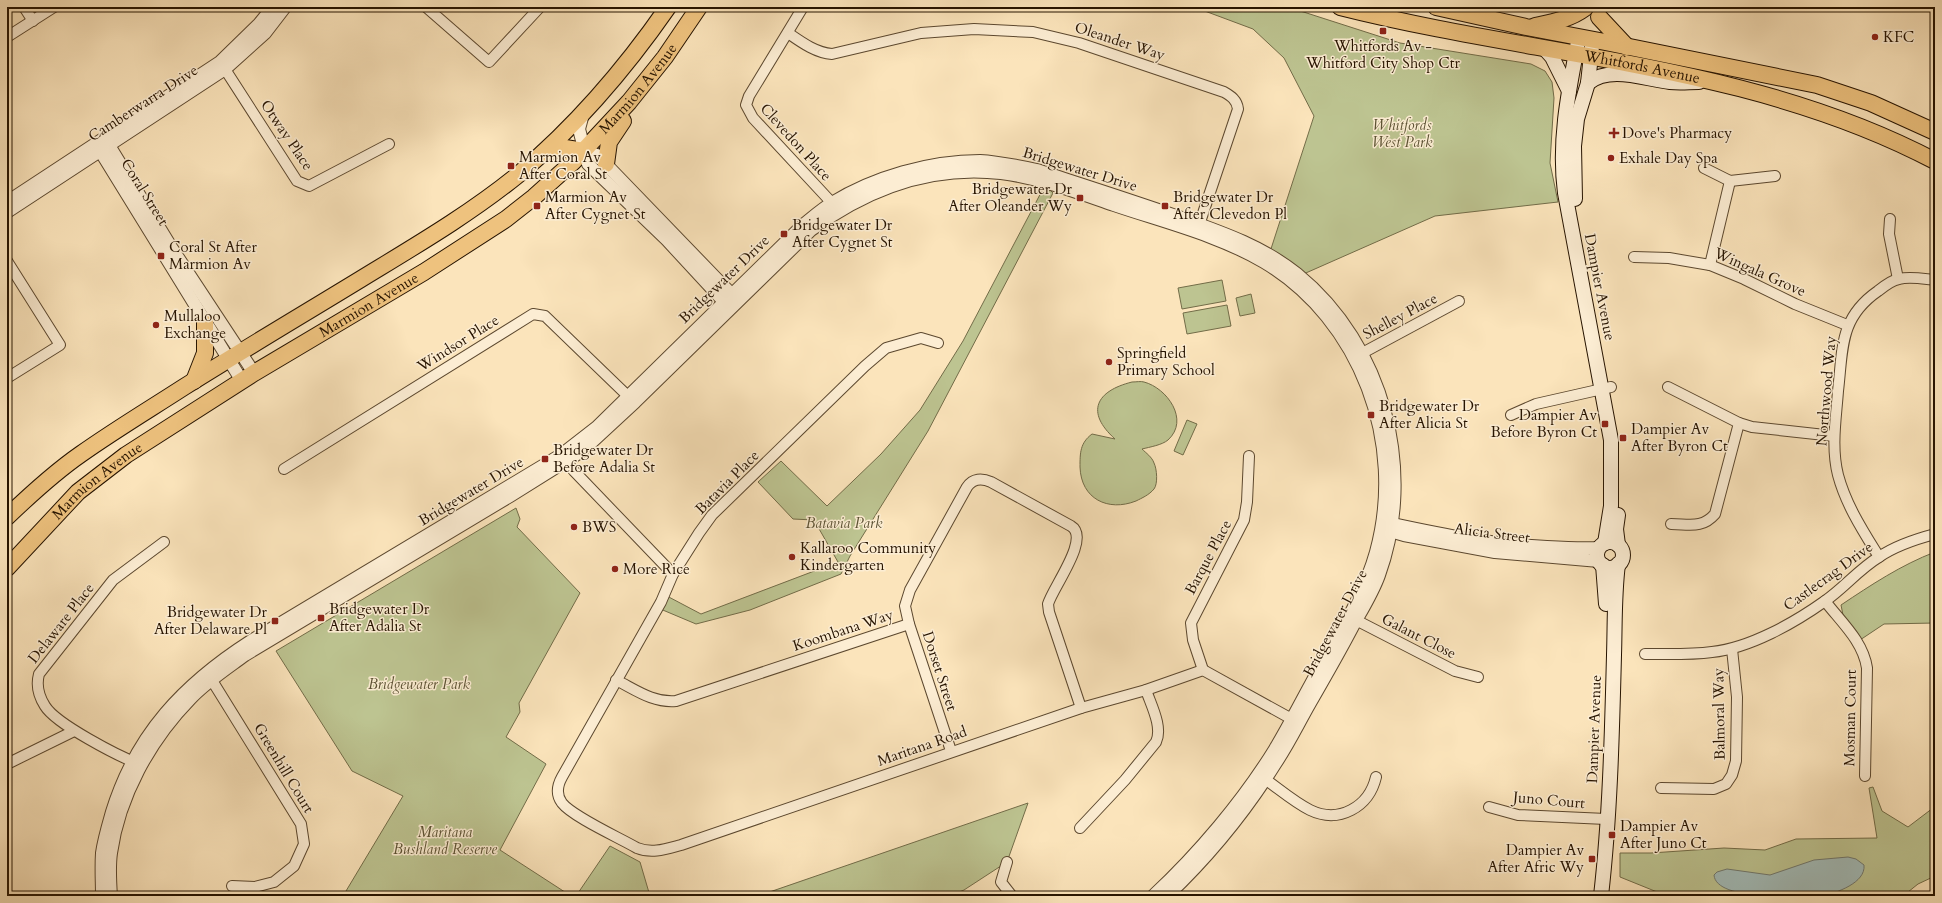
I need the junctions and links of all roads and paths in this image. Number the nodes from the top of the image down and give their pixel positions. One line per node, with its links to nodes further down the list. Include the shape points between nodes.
1 (24, 7): 14 (street)
2 (54, 7): 14 (street)
3 (273, 7): 23 (street, Camberwarra Drive)
4 (285, 7): 23 (street, Camberwarra Drive, via 265,33)
5 (426, 7): 6 (street, via 489,62)
6 (540, 7)
7 (668, 7): 27 (main road, Marmion Avenue, via 640,48)
8 (699, 7): 22 (main road, Marmion Avenue)
9 (803, 7): 16 (street, Clevedon Place)
10 (1340, 7): 20 (main road, Whitfords Avenue)
11 (1436, 7): 15 (main road, Whitfords Avenue)
12 (1585, 8): 15 (main road, via 1562,21)
13 (1599, 17): 19 (main road)
14 (33, 21): 17 (street)
15 (1526, 27): 18 (main road, Whitfords Avenue)
16 (788, 33): 39 (street, Clevedon Place, via 746,101 747,110); 42 (street, Oleander Way, via 808,46 825,54 832,54 921,33 974,29 1033,32 1079,43 1224,92 1233,98 1238,109)
17 (7, 37)
18 (1586, 38): 19 (main road, Whitfords Avenue); 21 (main road, Dampier Avenue)
19 (1627, 47): 28 (main road, Whitfords Avenue, via 1817,85 1871,103)
20 (1544, 48): 21 (main road, Whitfords Avenue); 26 (main road, via 1552,57)
21 (1583, 55): 24 (main road, Whitfords Avenue); 25 (main road, Dampier Avenue); 26 (main road, Dampier Avenue)
22 (665, 57): 31 (main road, Marmion Avenue, via 629,102); 34 (main road, via 663,71 612,134)
23 (222, 65): 29 (street, Camberwarra Drive); 30 (street, Otway Place, via 297,181 309,186)
24 (1711, 81): 25 (main road, via 1669,82 1621,74 1594,78); 33 (main road, Whitfords Avenue, via 1808,106)
25 (1588, 83): 59 (main road, Dampier Avenue, via 1577,119 1573,183)
26 (1569, 91): 59 (main road, Dampier Avenue, via 1562,153 1563,176)
27 (583, 114): 31 (street, via 579,128); 32 (main road, Marmion Avenue)
28 (1931, 128)
29 (102, 144): 38 (street, Camberwarra Drive); 40 (street, Camberwarra Drive); 50 (street, Coral Street); 53 (street, Coral Street, via 171,247)
30 (389, 144)
31 (584, 151): 32 (main road, via 565,148); 34 (street, via 597,155); 48 (street, via 588,164); 55 (main road, Marmion Avenue, via 506,219 424,272)
32 (544, 152): 53 (main road, Marmion Avenue, via 481,203 441,231)
33 (1935, 161)
34 (606, 164): 48 (street)
35 (1704, 168): 37 (street)
36 (1775, 176): 37 (street)
37 (1730, 181): 45 (street)
38 (7, 202)
39 (834, 207): 42 (street, Bridgewater Drive, via 924,176 976,171 1030,178); 48 (street, Bridgewater Drive)
40 (7, 212)
41 (1890, 219): 46 (street, via 1889,234)
42 (1198, 228): 54 (street, Bridgewater Drive, via 1264,262 1301,289)
43 (1634, 257): 45 (street, Wingala Grove, via 1669,258)
44 (7, 261): 56 (street, via 60,345)
45 (1710, 265): 51 (street, Wingala Grove)
46 (1898, 279): 47 (street, Northwood Way); 51 (street, Northwood Way, via 1881,288 1862,304)
47 (1935, 280)
48 (731, 301): 60 (street, Bridgewater Drive)
49 (1459, 301): 54 (street, Shelley Place)
50 (205, 322): 53 (street, Coral Street); 57 (main road, via 205,353)
51 (1847, 325): 63 (street, Northwood Way)
52 (938, 343): 76 (street, Batavia Place, via 921,338 886,348 712,515)
53 (234, 355): 55 (street, Coral Street); 57 (main road, Marmion Avenue)
54 (1359, 355): 69 (street, Bridgewater Drive, via 1380,391 1392,445 1395,488)
55 (248, 377): 75 (main road, Marmion Avenue, via 126,455 78,492)
56 (7, 378)
57 (194, 381): 67 (main road, Marmion Avenue, via 79,455)
58 (1668, 386): 62 (street)
59 (1607, 388): 61 (street, via 1536,404); 72 (main road, Dampier Avenue, via 1617,422 1621,461 1616,529)
60 (632, 399): 65 (street, Bridgewater Drive, via 595,439); 66 (street, Windsor Place, via 545,316 533,314)
61 (1511, 415)
62 (1739, 423): 63 (street, via 1776,431); 68 (street, via 1715,514 1705,524)
63 (1834, 436): 73 (street, Northwood Way, via 1842,488 1854,515)
64 (1249, 456): 82 (street, Barque Place, via 1244,520 1191,622 1193,640)
65 (564, 458): 76 (street); 83 (street, Bridgewater Drive)
66 (284, 469)
67 (7, 516)
68 (1671, 524)
69 (1387, 527): 72 (street, Alicia Street, via 1495,552); 78 (street, Bridgewater Drive)
70 (1935, 534): 73 (street, Castlecrag Drive)
71 (164, 542): 89 (street, Delaware Place, via 113,580 39,674 36,684 45,707)
72 (1605, 552): 74 (main road, via 1611,567); 74 (main road, Dampier Avenue, via 1623,553); 99 (main road, Dampier Avenue, via 1607,596)
73 (1879, 557): 77 (street, Castlecrag Drive)
74 (1618, 564): 99 (main road, Dampier Avenue, via 1614,592 1614,655)
75 (7, 568)
76 (674, 574): 85 (street, Batavia Place, via 662,602)
77 (1825, 601): 80 (street, Castlecrag Drive, via 1777,630); 94 (street, Mosman Court, via 1856,639 1866,662)
78 (1353, 618): 84 (street, Galant Close, via 1455,671); 88 (street, Bridgewater Drive)
79 (909, 624): 85 (street, Koombana Way, via 676,701 653,699); 87 (street, Koombana Way, via 905,606 907,596 963,493 974,481 983,479 991,482 1077,531 1074,551 1048,604); 90 (street, Dorset Street)
80 (1732, 648): 81 (street, Castlecrag Drive, via 1712,652); 96 (street, Balmoral Way, via 1737,697 1736,761 1732,775 1726,784 1714,789)
81 (1645, 654)
82 (1203, 670): 86 (street, Maritana Road); 88 (street)
83 (209, 676): 91 (street, Bridgewater Drive); 102 (street, Greenhill Court, via 301,824 304,844 294,866 274,882 255,887)
84 (1478, 677)
85 (616, 680): 97 (street, Batavia Place, via 558,784)
86 (1146, 690): 87 (street, Maritana Road); 100 (street, via 1158,728 1156,742)
87 (1081, 708): 90 (street, Maritana Road)
88 (1295, 721): 93 (street, Bridgewater Drive, via 1274,749)
89 (74, 731): 91 (street, Delaware Place); 92 (street)
90 (951, 751): 97 (street, Maritana Road, via 681,846 660,851 644,851 637,848 576,814 562,803)
91 (137, 763): 103 (street, Bridgewater Drive, via 120,790 104,840); 104 (street, Bridgewater Drive, via 111,854)
92 (7, 764)
93 (1262, 776): 95 (street, via 1306,808 1327,814 1345,812 1360,806 1374,786); 106 (street, Bridgewater Drive, via 1193,856); 107 (street, Bridgewater Drive, via 1233,822)
94 (1864, 776)
95 (1376, 777)
96 (1661, 788)
97 (559, 797)
98 (1488, 806): 99 (street, Juno Court, via 1518,815)
99 (1602, 819): 108 (main road, Dampier Avenue); 109 (main road, Dampier Avenue, via 1606,855)
100 (1080, 828)
101 (1007, 862): 105 (street, via 1001,882)
102 (232, 886)
103 (102, 896)
104 (111, 896)
105 (1012, 896)
106 (1153, 896)
107 (1167, 896)
108 (1593, 896)
109 (1601, 896)

